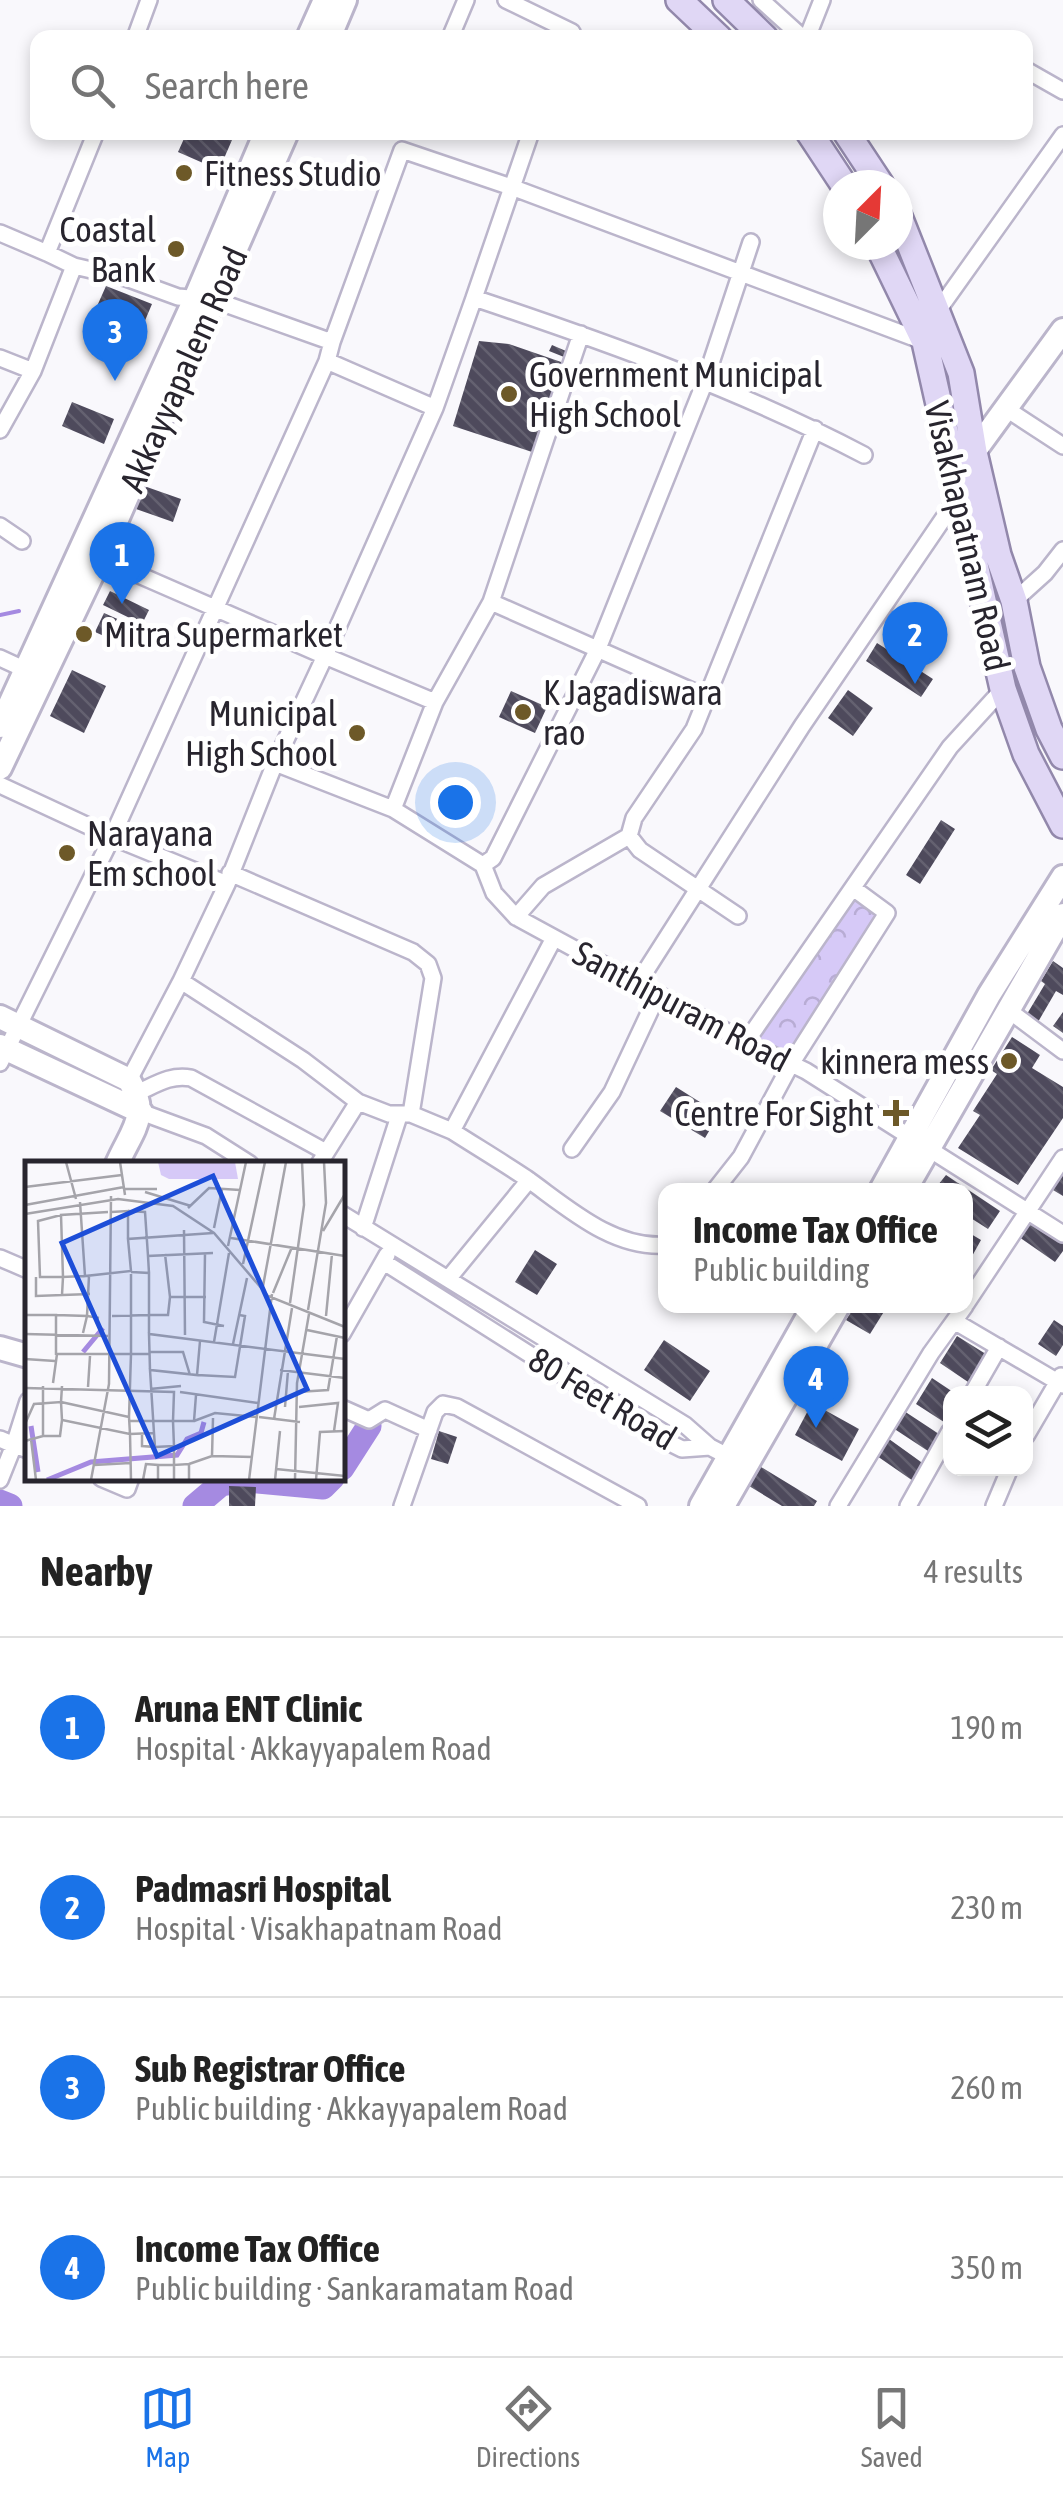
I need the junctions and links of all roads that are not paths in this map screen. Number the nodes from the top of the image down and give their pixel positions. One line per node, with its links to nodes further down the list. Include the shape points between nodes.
1 (149, 0): 10 (street)
2 (326, 0): 11 (main road)
3 (345, 0): 12 (main road)
4 (466, 0): 13 (street)
5 (506, 0): 14 (street)
6 (678, 0): 15 (main road)
7 (726, 0): 16 (main road)
8 (761, 0): 17 (street)
9 (822, 0): 18 (street)
10 (138, 30)
11 (312, 30)
12 (332, 30)
13 (453, 30)
14 (563, 30)
15 (711, 30)
16 (757, 30)
17 (796, 30)
18 (809, 30)
19 (1033, 74): 20 (street)
20 (1063, 91)
21 (1063, 135): 42 (street)
22 (93, 140): 35 (street)
23 (263, 140): 41 (main road)
24 (283, 140): 41 (main road, Akkayyapalem Road)
25 (406, 140): 29 (street)
26 (528, 140): 32 (street)
27 (814, 140): 30 (main road)
28 (851, 140): 31 (main road)
29 (402, 150): 32 (street); 45 (street)
30 (834, 170)
31 (871, 170)
32 (514, 188): 39 (street); 40 (street)
33 (0, 233): 35 (street)
34 (752, 242): 39 (street)
35 (48, 252): 38 (street)
36 (913, 253): 42 (main road)
37 (885, 260): 46 (main road, Visakhapatnam Road)
38 (74, 266): 41 (street); 49 (street)
39 (740, 274): 46 (street); 50 (street)
40 (474, 298): 44 (street); 51 (street)
41 (204, 300): 45 (street); 62 (main road, Akkayyapalem Road); 69 (main road)
42 (936, 312): 56 (main road, via 961,373)
43 (1063, 330): 52 (main road)
44 (581, 334): 50 (street); 64 (street)
45 (332, 342): 48 (street)
46 (924, 342): 58 (main road, Visakhapatnam Road)
47 (0, 358): 49 (street)
48 (328, 361): 51 (street); 65 (street)
49 (33, 371): 54 (street)
50 (704, 384): 53 (street); 66 (street)
51 (436, 408): 67 (street)
52 (1008, 410): 55 (street); 56 (main road)
53 (815, 429): 57 (street); 71 (street)
54 (0, 430)
55 (1063, 446)
56 (974, 452): 63 (main road)
57 (864, 455)
58 (958, 497): 70 (main road, Visakhapatnam Road); 86 (street)
59 (0, 526): 60 (street)
60 (22, 542)
61 (1063, 550): 63 (street)
62 (100, 558): 65 (street); 76 (main road, Akkayyapalem Road)
63 (1014, 601): 74 (main road, via 1027,667)
64 (491, 602): 66 (street); 72 (street)
65 (216, 610): 67 (street); 81 (street)
66 (597, 651): 71 (street); 82 (street, via 494,858)
67 (325, 656): 72 (street); 75 (street)
68 (0, 658): 69 (street)
69 (26, 670): 73 (main road)
70 (1002, 689): 79 (main road, Visakhapatnam Road); 85 (street, via 950,748)
71 (708, 698): 80 (street)
72 (436, 702): 78 (street)
73 (0, 726)
74 (1063, 756)
75 (275, 763): 78 (street); 84 (street)
76 (0, 768)
77 (0, 785): 81 (street)
78 (393, 809): 82 (street)
79 (1063, 825)
80 (629, 836): 86 (street); 89 (street, via 543,886)
81 (112, 837): 84 (street); 95 (street)
82 (483, 865): 89 (street, via 494,892)
83 (1063, 877): 104 (main road, via 989,995)
84 (228, 878): 91 (street); 102 (street, via 414,952 428,964 433,978)
85 (853, 888): 96 (street); 99 (street, via 888,913)
86 (700, 889): 88 (street); 92 (street)
87 (1063, 914): 94 (main road)
88 (738, 916)
89 (516, 917): 90 (street, Santhipuram Road)
90 (554, 938): 92 (street, Santhipuram Road); 103 (street)
91 (181, 981): 100 (street); 101 (street)
92 (638, 983): 93 (street, Santhipuram Road)
93 (658, 994): 96 (street, Santhipuram Road); 105 (street, via 612,1092)
94 (1007, 1009): 97 (street); 104 (main road)
95 (8, 1021): 98 (street); 100 (main road)
96 (746, 1042): 99 (street, Santhipuram Road)
97 (1063, 1051)
98 (2, 1052): 100 (main road)
99 (792, 1064): 104 (street, Santhipuram Road); 111 (street)
100 (136, 1095): 106 (street, via 178,1076 191,1078); 108 (main road); 109 (street)
101 (358, 1102): 102 (street); 106 (street)
102 (405, 1115): 103 (street); 116 (street)
103 (452, 1131): 110 (street)
104 (921, 1143): 112 (main road); 113 (main road); 114 (street, Santhipuram Road)
105 (572, 1149)
106 (322, 1158)
107 (1063, 1158): 114 (street)
108 (119, 1161)
109 (245, 1161)
110 (528, 1180): 118 (street, via 580,1220); 123 (street)
111 (721, 1183)
112 (887, 1183)
113 (907, 1183)
114 (1028, 1213): 117 (street, Santhipuram Road); 124 (street)
115 (345, 1216): 116 (street, 80 Feet Road)
116 (363, 1228): 119 (street, 80 Feet Road)
117 (1063, 1234)
118 (658, 1245)
119 (392, 1246): 121 (street); 123 (street, 80 Feet Road)
120 (0, 1258): 122 (street)
121 (384, 1262): 129 (street); 141 (street, 80 Feet Road, via 666,1442)
122 (25, 1269)
123 (448, 1279): 141 (street, 80 Feet Road)
124 (973, 1293)
125 (810, 1313): 141 (main road)
126 (833, 1313): 141 (main road)
127 (960, 1313): 128 (street)
128 (954, 1321): 130 (street); 151 (street)
129 (345, 1329)
130 (999, 1347): 133 (street); 134 (street)
131 (0, 1348): 132 (main road)
132 (25, 1355)
133 (1061, 1380): 137 (street)
134 (977, 1386)
135 (345, 1409): 138 (street, via 369,1420 385,1410)
136 (25, 1410): 140 (street)
137 (1033, 1425)
138 (429, 1430): 147 (street); 148 (street, via 443,1404 457,1407)
139 (943, 1444): 152 (street)
140 (14, 1445): 143 (street)
141 (728, 1456): 149 (main road); 150 (main road)
142 (1006, 1476): 145 (street)
143 (0, 1480)
144 (129, 1484): 146 (street)
145 (995, 1502): 153 (street)
146 (120, 1506)
147 (402, 1506)
148 (638, 1506)
149 (701, 1506)
150 (723, 1506)
151 (838, 1506)
152 (908, 1506)
153 (1014, 1506)

